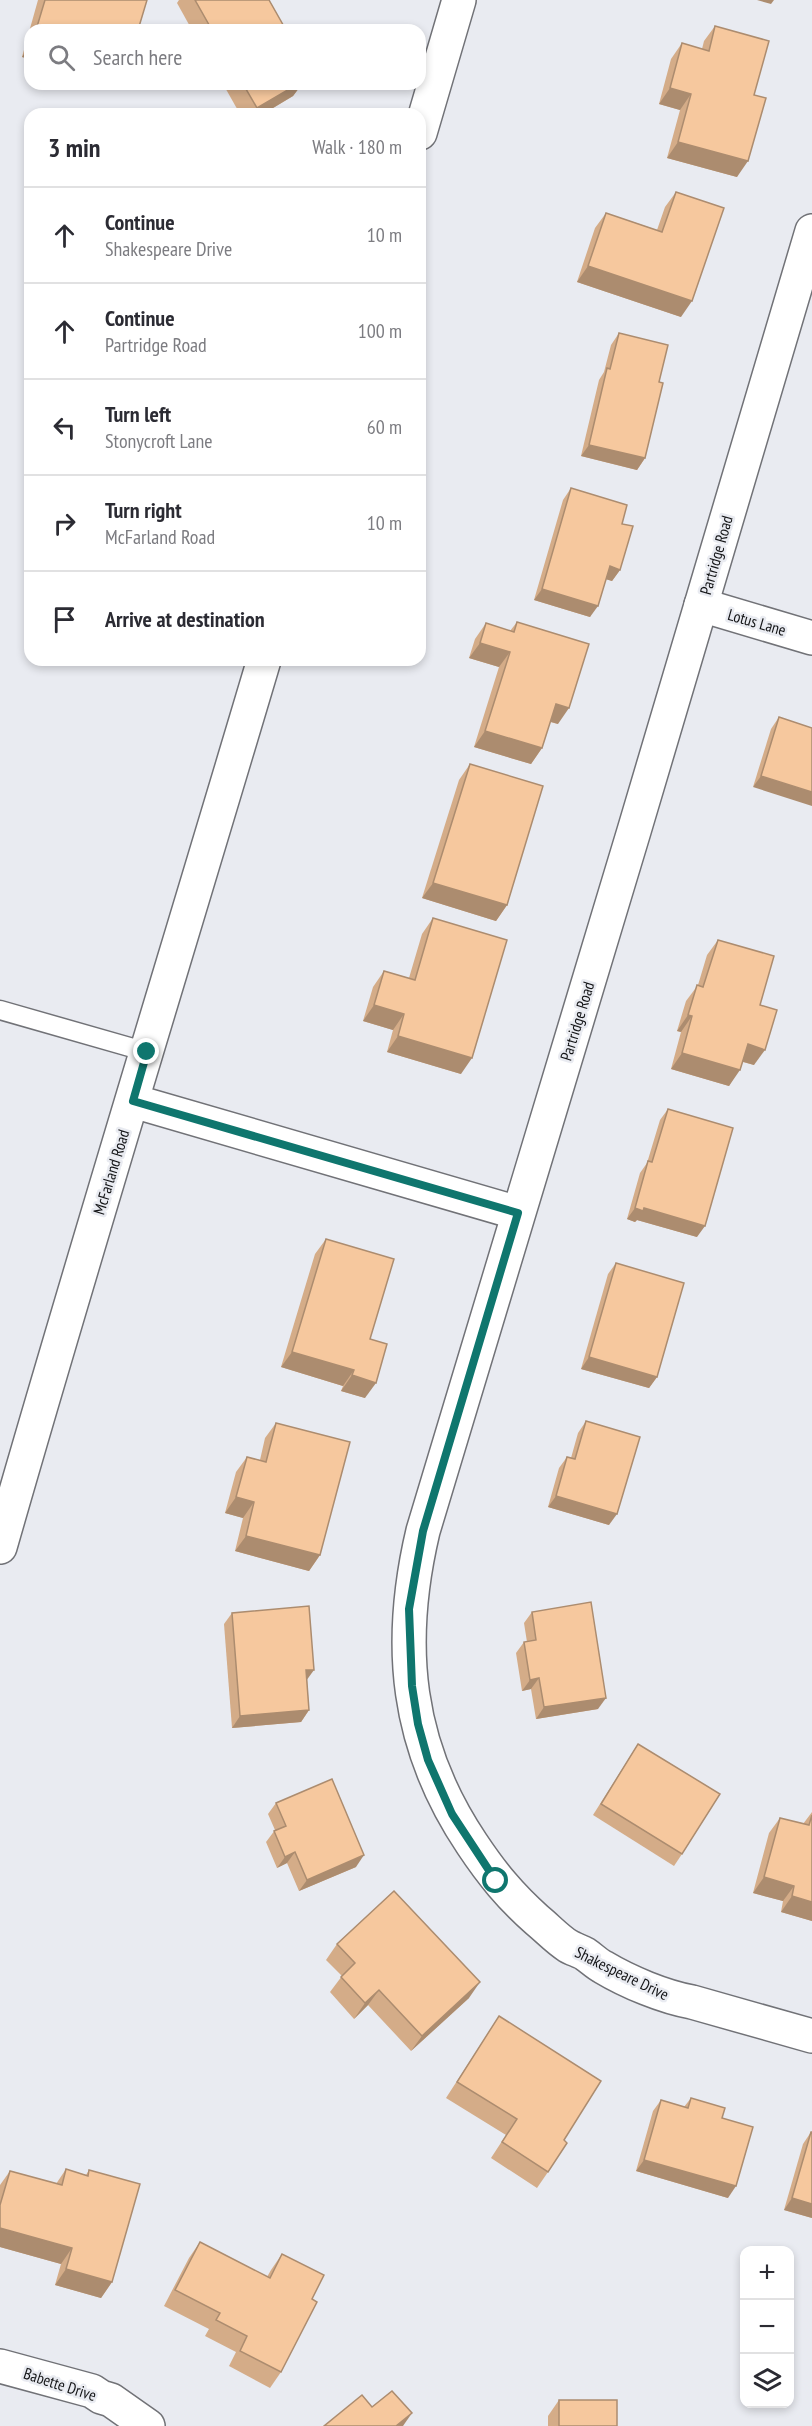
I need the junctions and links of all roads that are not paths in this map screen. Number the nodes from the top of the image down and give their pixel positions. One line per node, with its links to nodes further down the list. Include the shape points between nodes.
1 (459, 0): 2 (street)
2 (426, 113)
3 (812, 231): 4 (street, Partridge Road)
4 (701, 605): 5 (street, Lotus Lane); 10 (street, Partridge Road)
5 (812, 638)
6 (262, 666): 8 (street, McFarland Road)
7 (0, 1010): 8 (lane)
8 (147, 1052): 9 (street, McFarland Road)
9 (133, 1101): 10 (street); 11 (street, McFarland Road)
10 (518, 1213): 12 (street, Partridge Road, via 423,1531 410,1599 409,1665 418,1724 435,1779)
11 (0, 1547)
12 (452, 1814): 13 (street, Shakespeare Drive, via 496,1881 568,1946 602,1967 672,1999)
13 (812, 2036)
14 (0, 2366): 15 (street, Babette Drive, via 92,2391)
15 (148, 2426)

